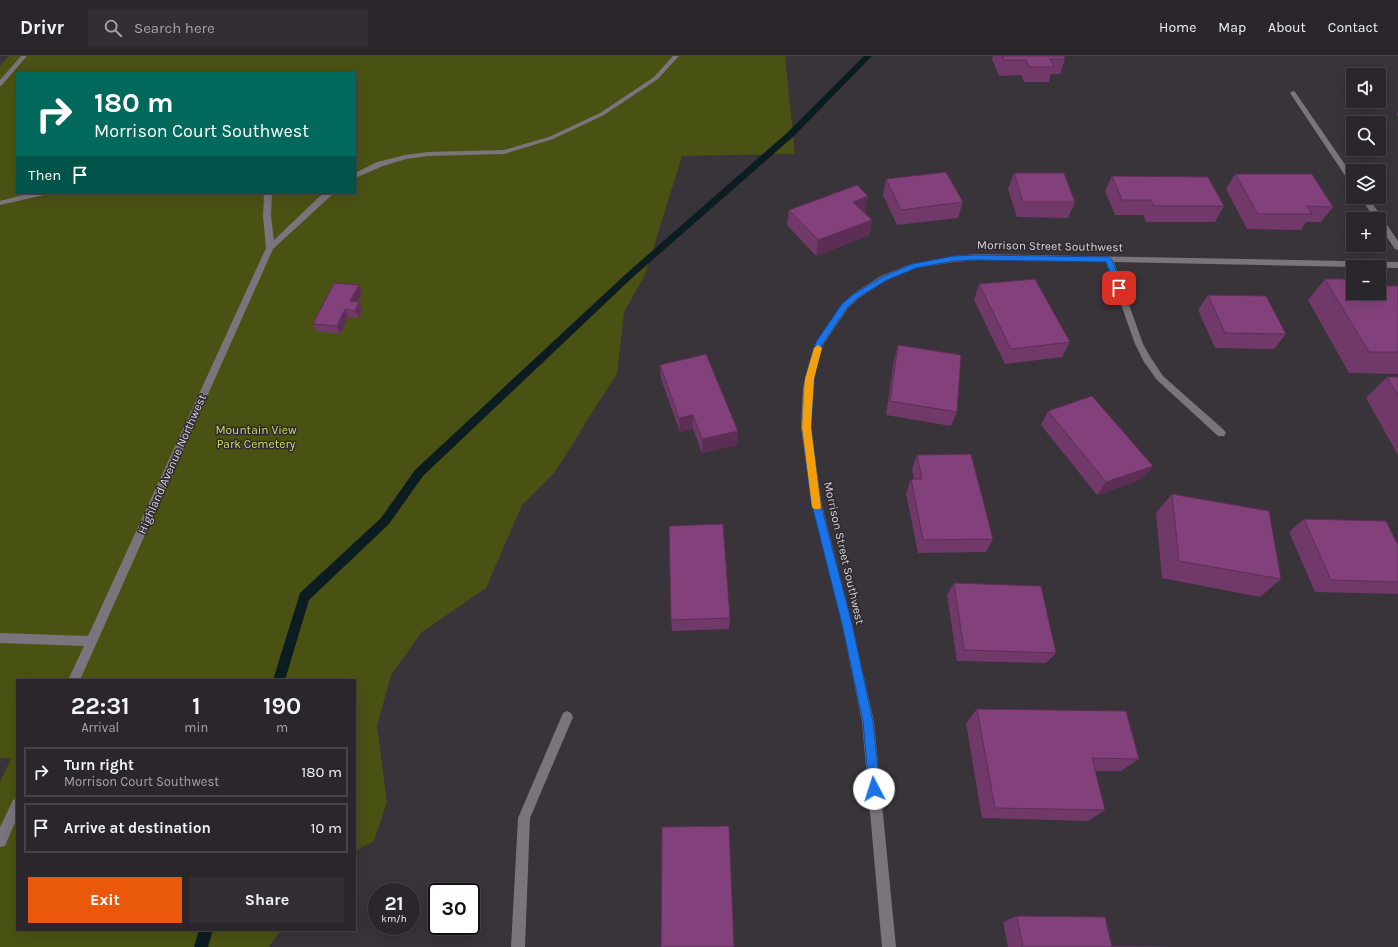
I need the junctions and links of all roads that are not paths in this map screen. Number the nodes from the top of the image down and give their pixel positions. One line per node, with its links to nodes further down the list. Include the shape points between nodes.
1 (24, 56): 3 (street)
2 (676, 56): 6 (street, via 656,78 602,114 551,138 504,152 405,157 380,164)
3 (0, 84)
4 (1293, 93): 5 (street)
5 (1346, 171)
6 (356, 176)
7 (37, 194): 10 (street)
8 (268, 194): 13 (street)
9 (329, 194): 13 (street)
10 (0, 203)
11 (1386, 229): 12 (street)
12 (1398, 247)
13 (270, 248): 18 (street, Highland Avenue Northwest)
14 (1109, 260): 15 (street, Morrison Street Southwest); 16 (street, via 1147,360 1160,378); 24 (street, Morrison Street Southwest, via 977,257 914,266 884,278 856,296 845,306 819,344 811,371 806,427 816,501 847,624 868,722)
15 (1398, 265)
16 (1222, 433)
17 (0, 638): 18 (street)
18 (92, 641): 19 (street, Highland Avenue Northwest)
19 (74, 679)
20 (568, 718): 23 (street, via 524,818)
21 (16, 806): 22 (street)
22 (0, 841)
23 (518, 947)
24 (889, 947)

